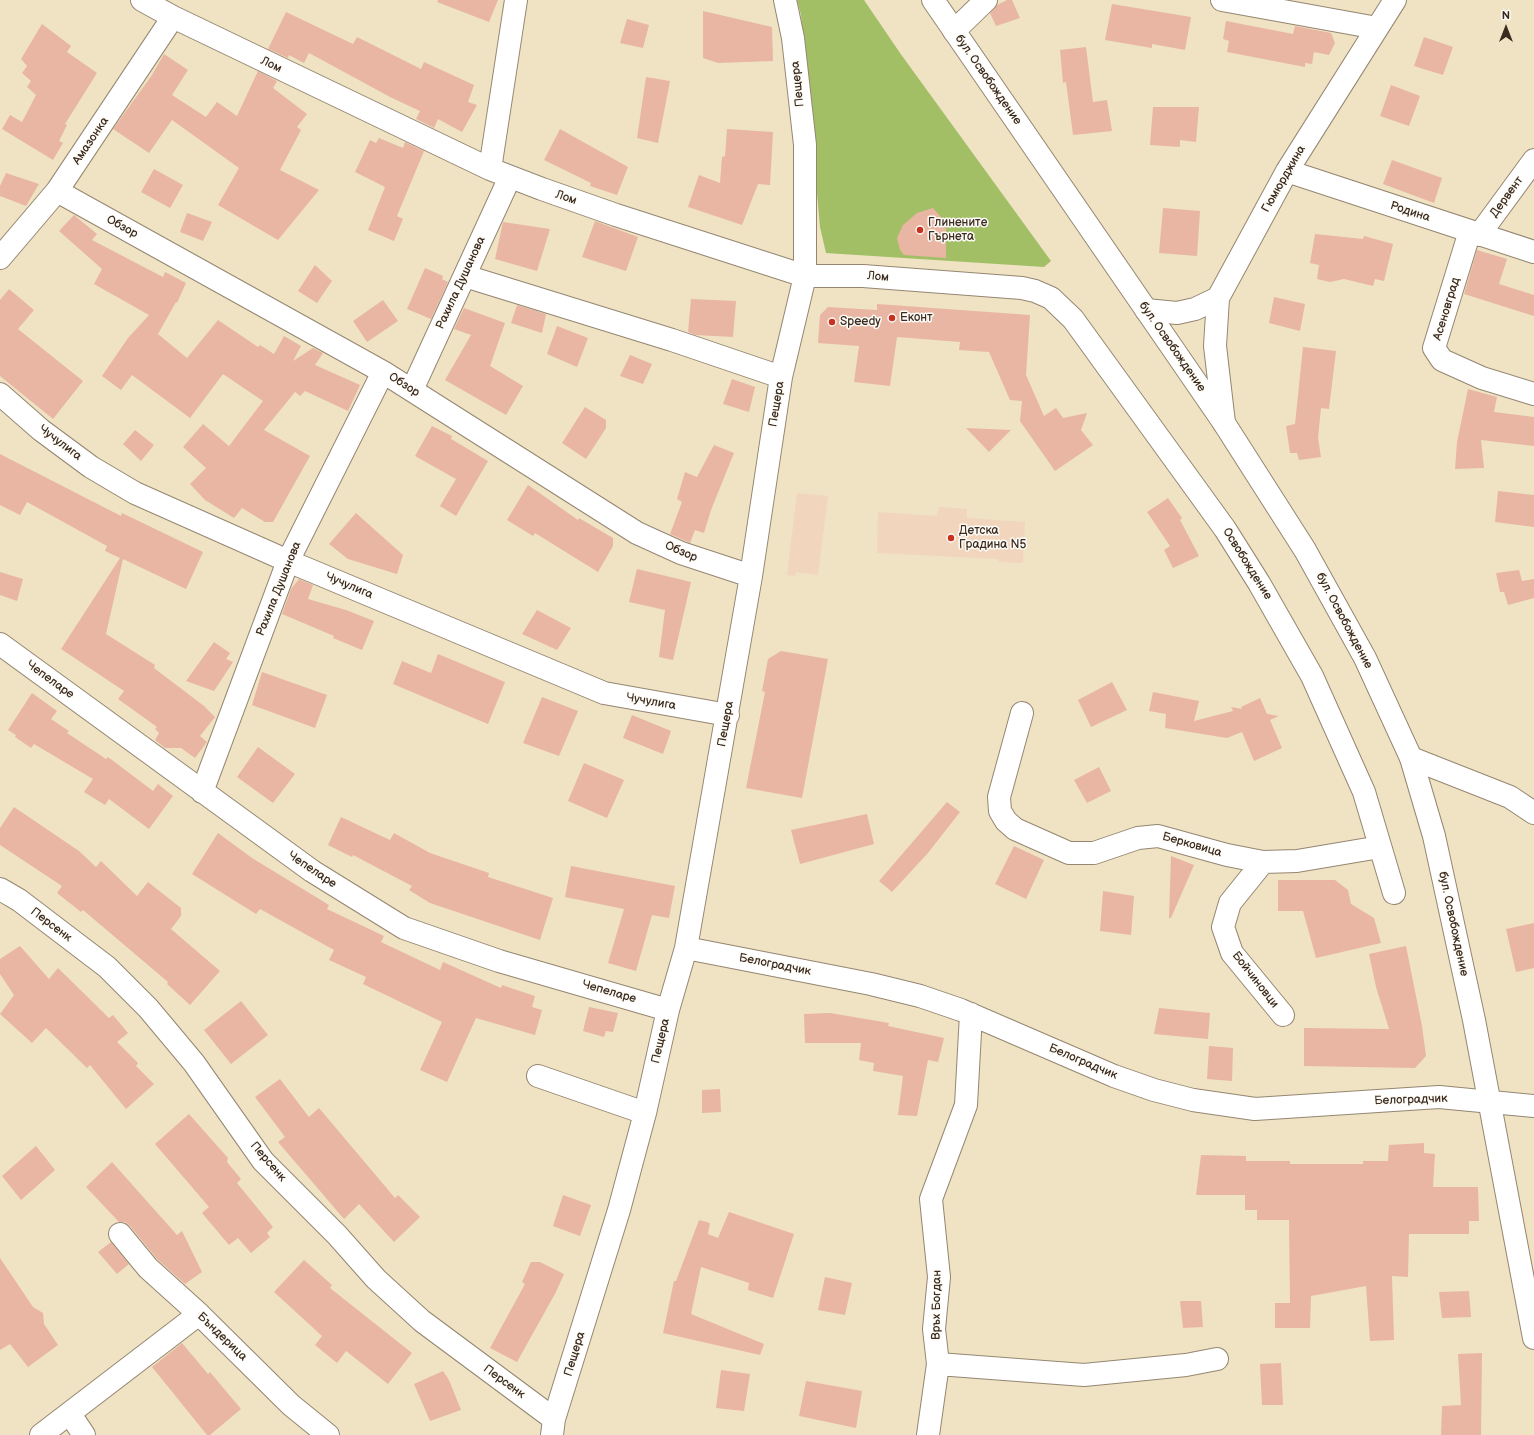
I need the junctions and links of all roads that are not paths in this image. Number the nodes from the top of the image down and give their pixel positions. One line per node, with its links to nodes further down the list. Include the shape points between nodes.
1 (142, 0): 8 (street, Лом)
2 (516, 0): 12 (street)
3 (785, 0): 20 (street, Пещера, via 794,38 805,145)
4 (933, 0): 10 (street, бул. Освобождение)
5 (986, 0): 10 (street)
6 (1222, 0): 9 (street)
7 (1395, 0): 9 (street, Гюмюрджина)
8 (173, 17): 12 (street, Лом); 15 (street, Амазонка)
9 (1377, 28): 13 (street, Гюмюрджина)
10 (954, 31): 23 (street, бул. Освобождение)
11 (1534, 160): 16 (street, Дервент)
12 (490, 169): 14 (street, Лом)
13 (1287, 171): 16 (street, Родина); 22 (street, Гюмюрджина)
14 (510, 177): 19 (street, Рахила Душанова); 20 (street, Лом, via 616,215)
15 (57, 192): 18 (street, Амазонка); 24 (street, Обзор)
16 (1475, 233): 17 (street, Родина); 28 (street, Асеновград, via 1434,348 1442,360 1482,378)
17 (1534, 252)
18 (0, 258)
19 (465, 276): 25 (street); 26 (street, Рахила Душанова)
20 (805, 276): 21 (street, Лом, via 863,276); 25 (street, Пещера)
21 (1022, 288): 38 (street, Освобождение, via 1051,298 1073,319 1225,529 1260,583 1312,676 1364,792)
22 (1218, 298): 23 (street, via 1195,310 1177,313); 29 (street, via 1215,346)
23 (1146, 310): 29 (street, бул. Освобождение)
24 (383, 372): 26 (street, Обзор); 30 (street, Рахила Душанова)
25 (781, 377): 31 (street, Пещера)
26 (412, 390): 31 (street, Обзор, via 637,532 694,558)
27 (0, 394): 30 (street, Чучулига, via 41,430 91,467 135,493)
28 (1534, 394)
29 (1224, 423): 35 (street, бул. Освобождение, via 1305,550 1365,658)
30 (288, 561): 34 (street, Чучулига, via 604,693); 36 (street, Рахила Душанова)
31 (751, 576): 34 (street, Пещера)
32 (0, 644): 36 (street, Чепеларе)
33 (1022, 713): 39 (street, Берковица, via 999,797 1000,811 1015,829 1076,854 1094,853 1138,838 1158,836)
34 (728, 715): 42 (street, Пещера)
35 (1411, 758): 37 (street, via 1510,797); 47 (street, бул. Освобождение, via 1434,836)
36 (202, 792): 43 (street, Чепеларе, via 312,872 404,928 499,961)
37 (1534, 813)
38 (1380, 847): 39 (street, Берковица, via 1297,861); 41 (street, Освобождение)
39 (1263, 862): 45 (street, Бойчиновци, via 1230,903 1223,927 1232,953)
40 (0, 889): 56 (street, Персенк, via 19,900 107,967 148,1008 194,1063 263,1161 337,1235 376,1279 422,1321)
41 (1394, 893)
42 (686, 948): 43 (street, Пещера); 44 (street, Белоградчик, via 871,984 920,996)
43 (668, 1010): 49 (street, Пещера)
44 (971, 1014): 47 (street, Белоградчик, via 1154,1090 1223,1105 1255,1109 1439,1098); 54 (street, Връх Богдан, via 966,1105 931,1199 939,1277 934,1329)
45 (1283, 1015)
46 (538, 1076): 49 (street)
47 (1490, 1102): 48 (street, Белоградчик); 52 (street, бул. Освобождение)
48 (1534, 1106)
49 (645, 1113): 56 (street, Пещера, via 619,1210)
50 (120, 1234): 51 (street, Бъндерица, via 148,1268)
51 (199, 1314): 55 (street); 59 (street, Бъндерица, via 291,1405)
52 (1534, 1338)
53 (1217, 1359): 54 (street, via 1186,1365 1084,1375)
54 (938, 1364): 60 (street, Връх Богдан)
55 (70, 1414): 57 (street); 58 (street)
56 (553, 1427)
57 (41, 1435)
58 (84, 1435)
59 (328, 1435)
60 (928, 1435)

